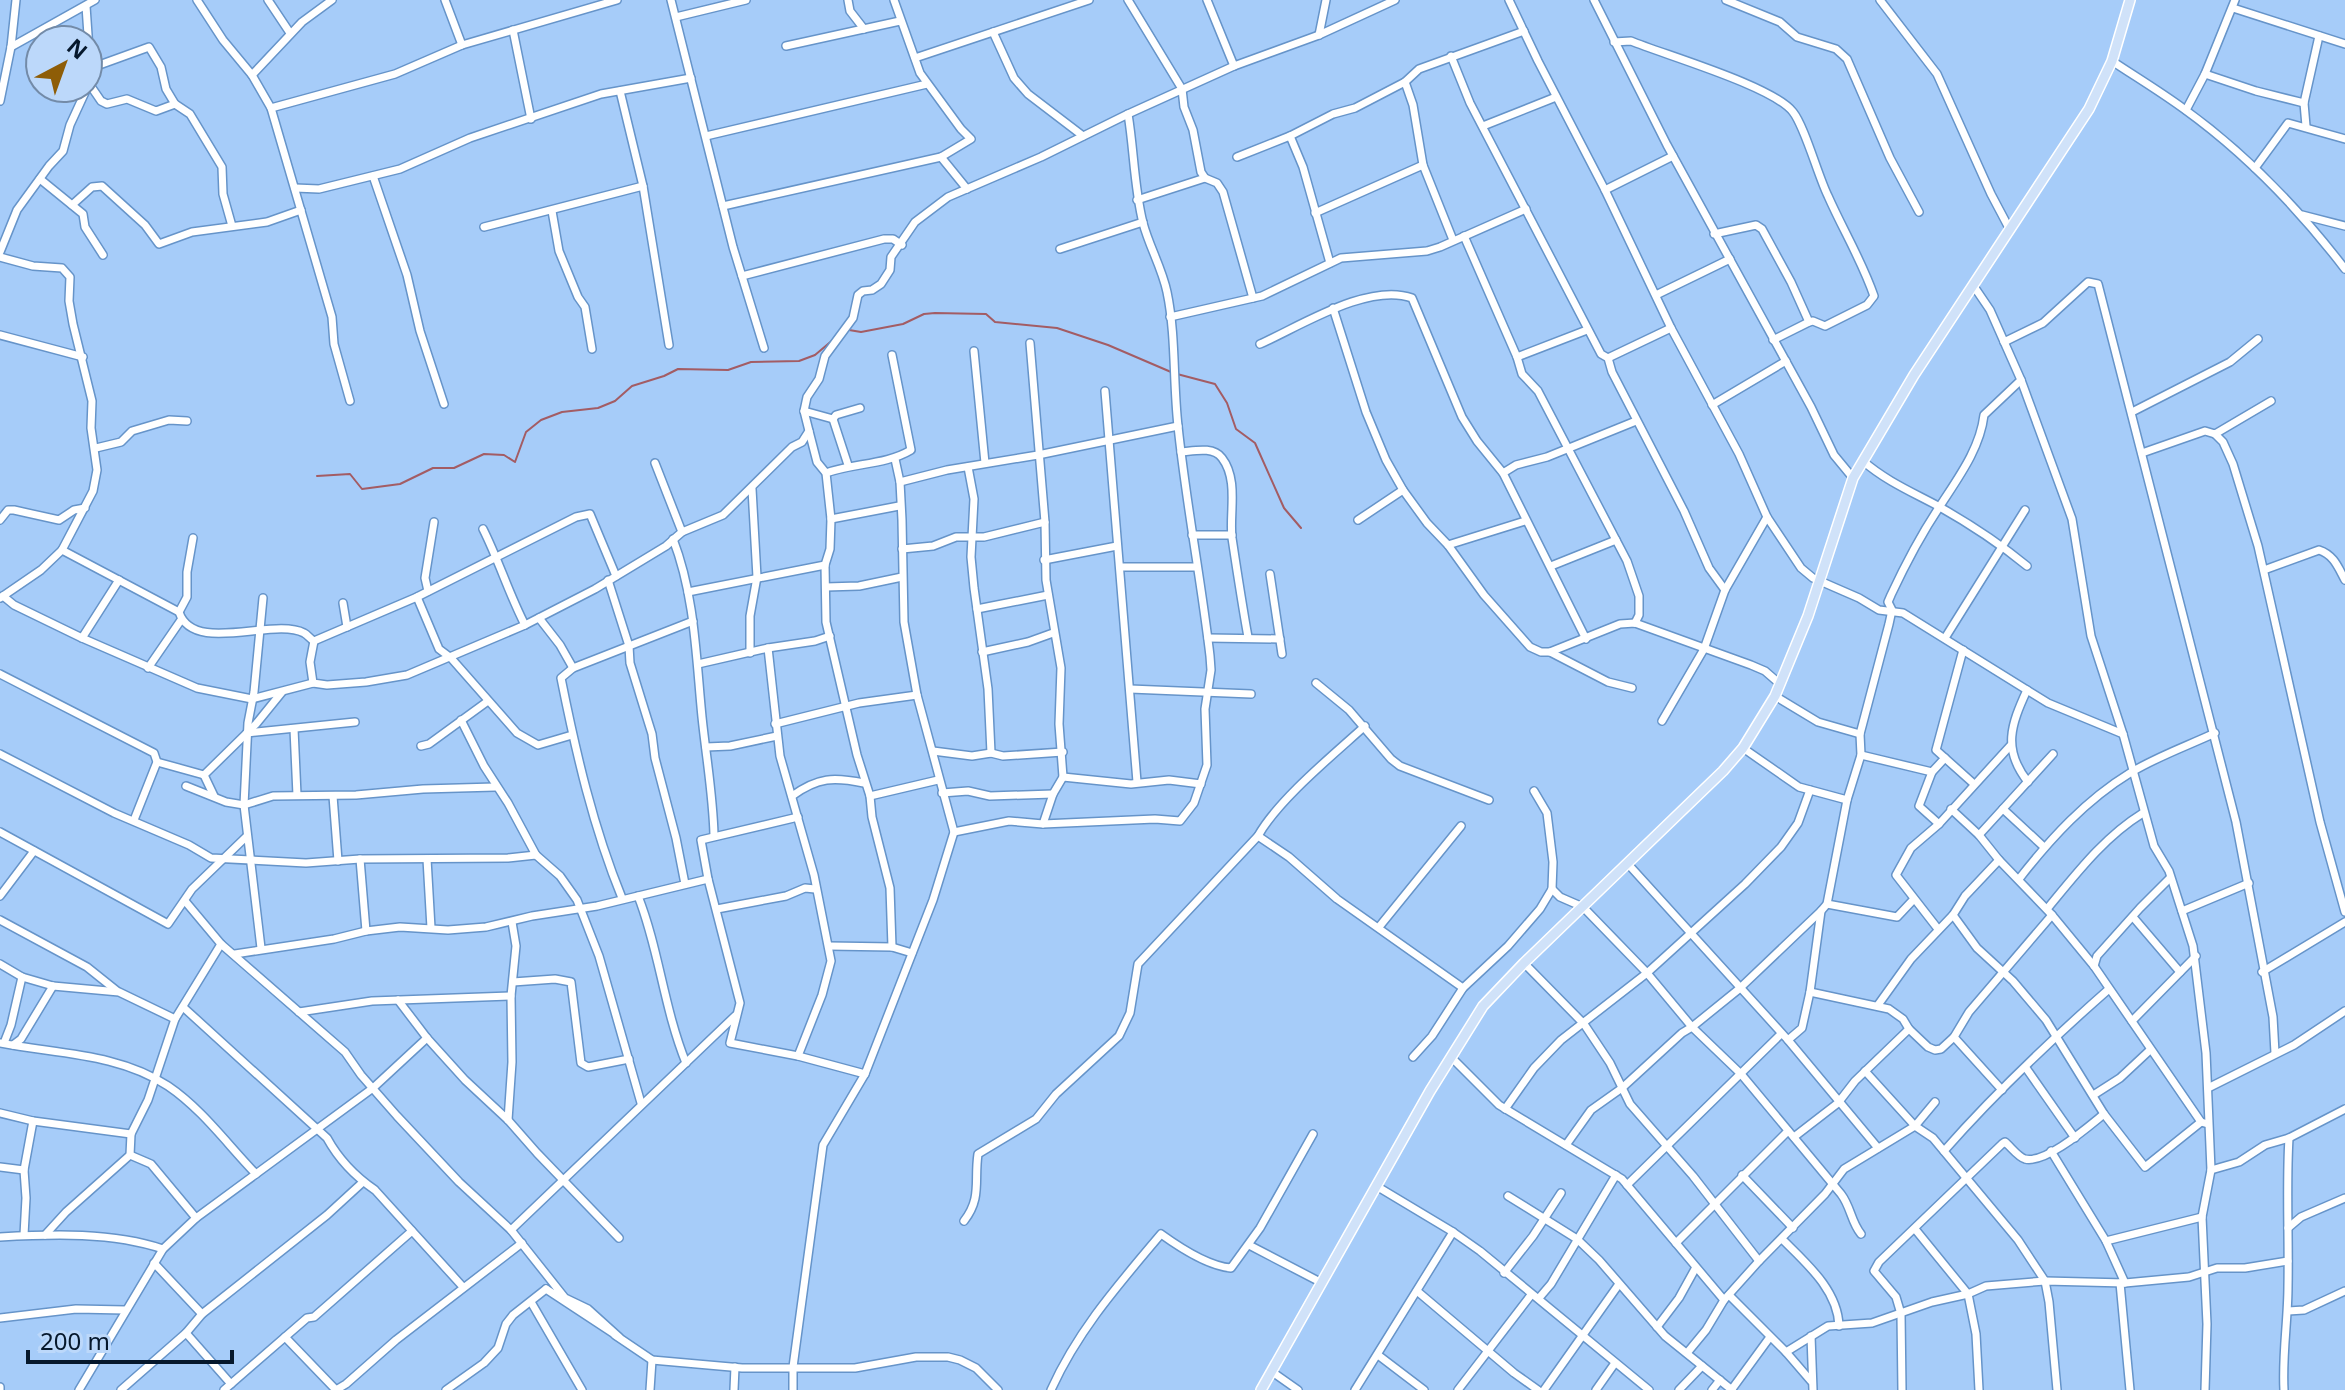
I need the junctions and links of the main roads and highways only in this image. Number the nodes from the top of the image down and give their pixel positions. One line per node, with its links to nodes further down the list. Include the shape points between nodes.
1 (2130, 0): 2 (main road, via 2112,61 2089,109 1914,375 1853,478 1808,616 1775,696 1743,748 1483,1006)
2 (1261, 1390)

